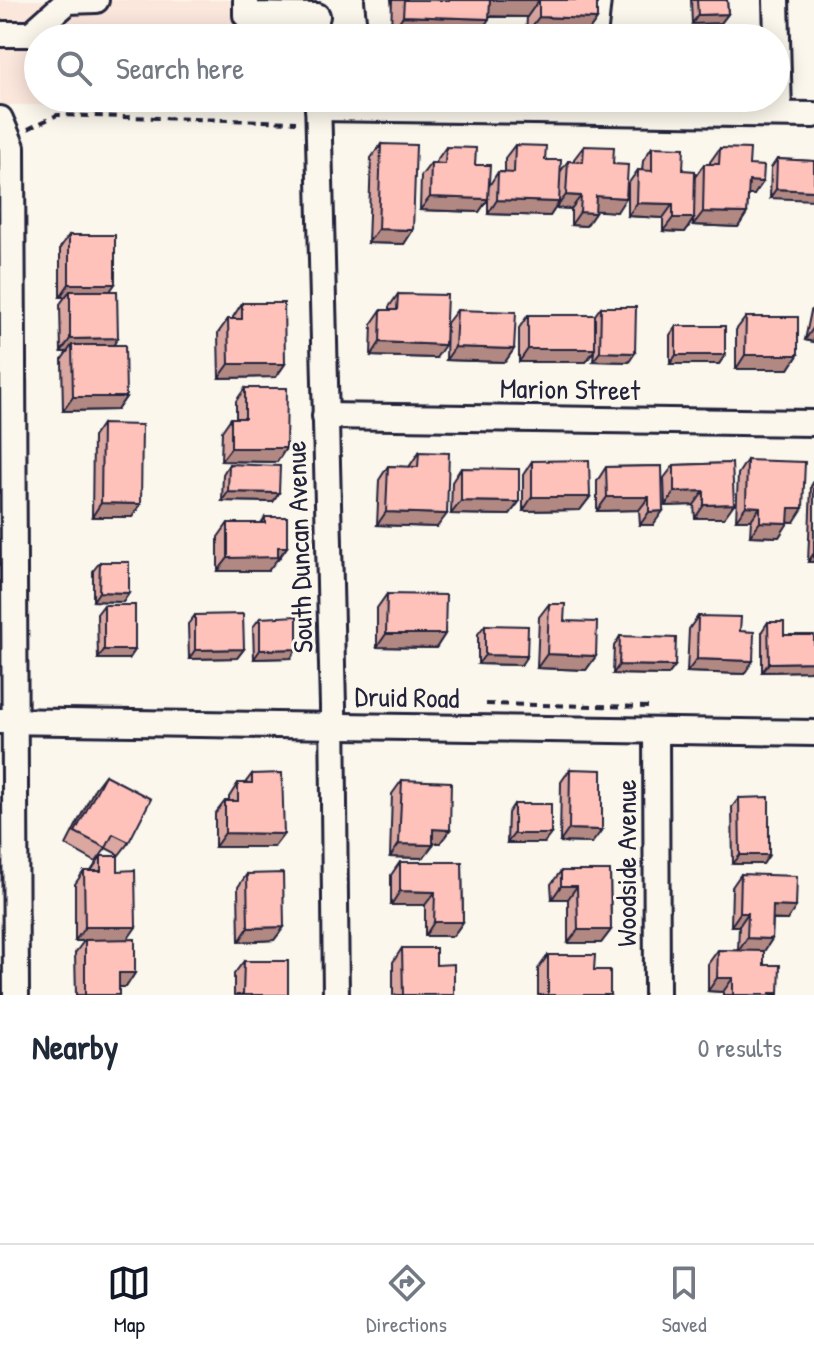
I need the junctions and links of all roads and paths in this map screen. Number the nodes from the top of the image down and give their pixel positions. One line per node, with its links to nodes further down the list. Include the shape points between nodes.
1 (96, 0): 7 (street, via 68,1)
2 (246, 0): 6 (street, via 246,15)
3 (378, 0): 8 (street)
4 (598, 0): 9 (street)
5 (776, 0): 10 (street)
6 (317, 18)
7 (42, 24)
8 (381, 24)
9 (595, 24)
10 (777, 24)
11 (0, 34): 12 (street)
12 (24, 34)
13 (188, 112): 18 (path, via 57,115)
14 (318, 112): 19 (street, South Duncan Avenue)
15 (595, 112): 16 (street)
16 (779, 114): 17 (street)
17 (814, 115)
18 (4, 129): 21 (street, via 12,147)
19 (325, 416): 20 (street, Marion Street); 22 (street, South Duncan Avenue)
20 (814, 423)
21 (6, 722): 22 (street, Druid Road); 25 (street)
22 (334, 726): 23 (street, Druid Road); 26 (street, South Duncan Avenue)
23 (656, 731): 24 (street, Druid Road); 27 (street, Woodside Avenue)
24 (814, 733)
25 (16, 995)
26 (336, 995)
27 (657, 995)

